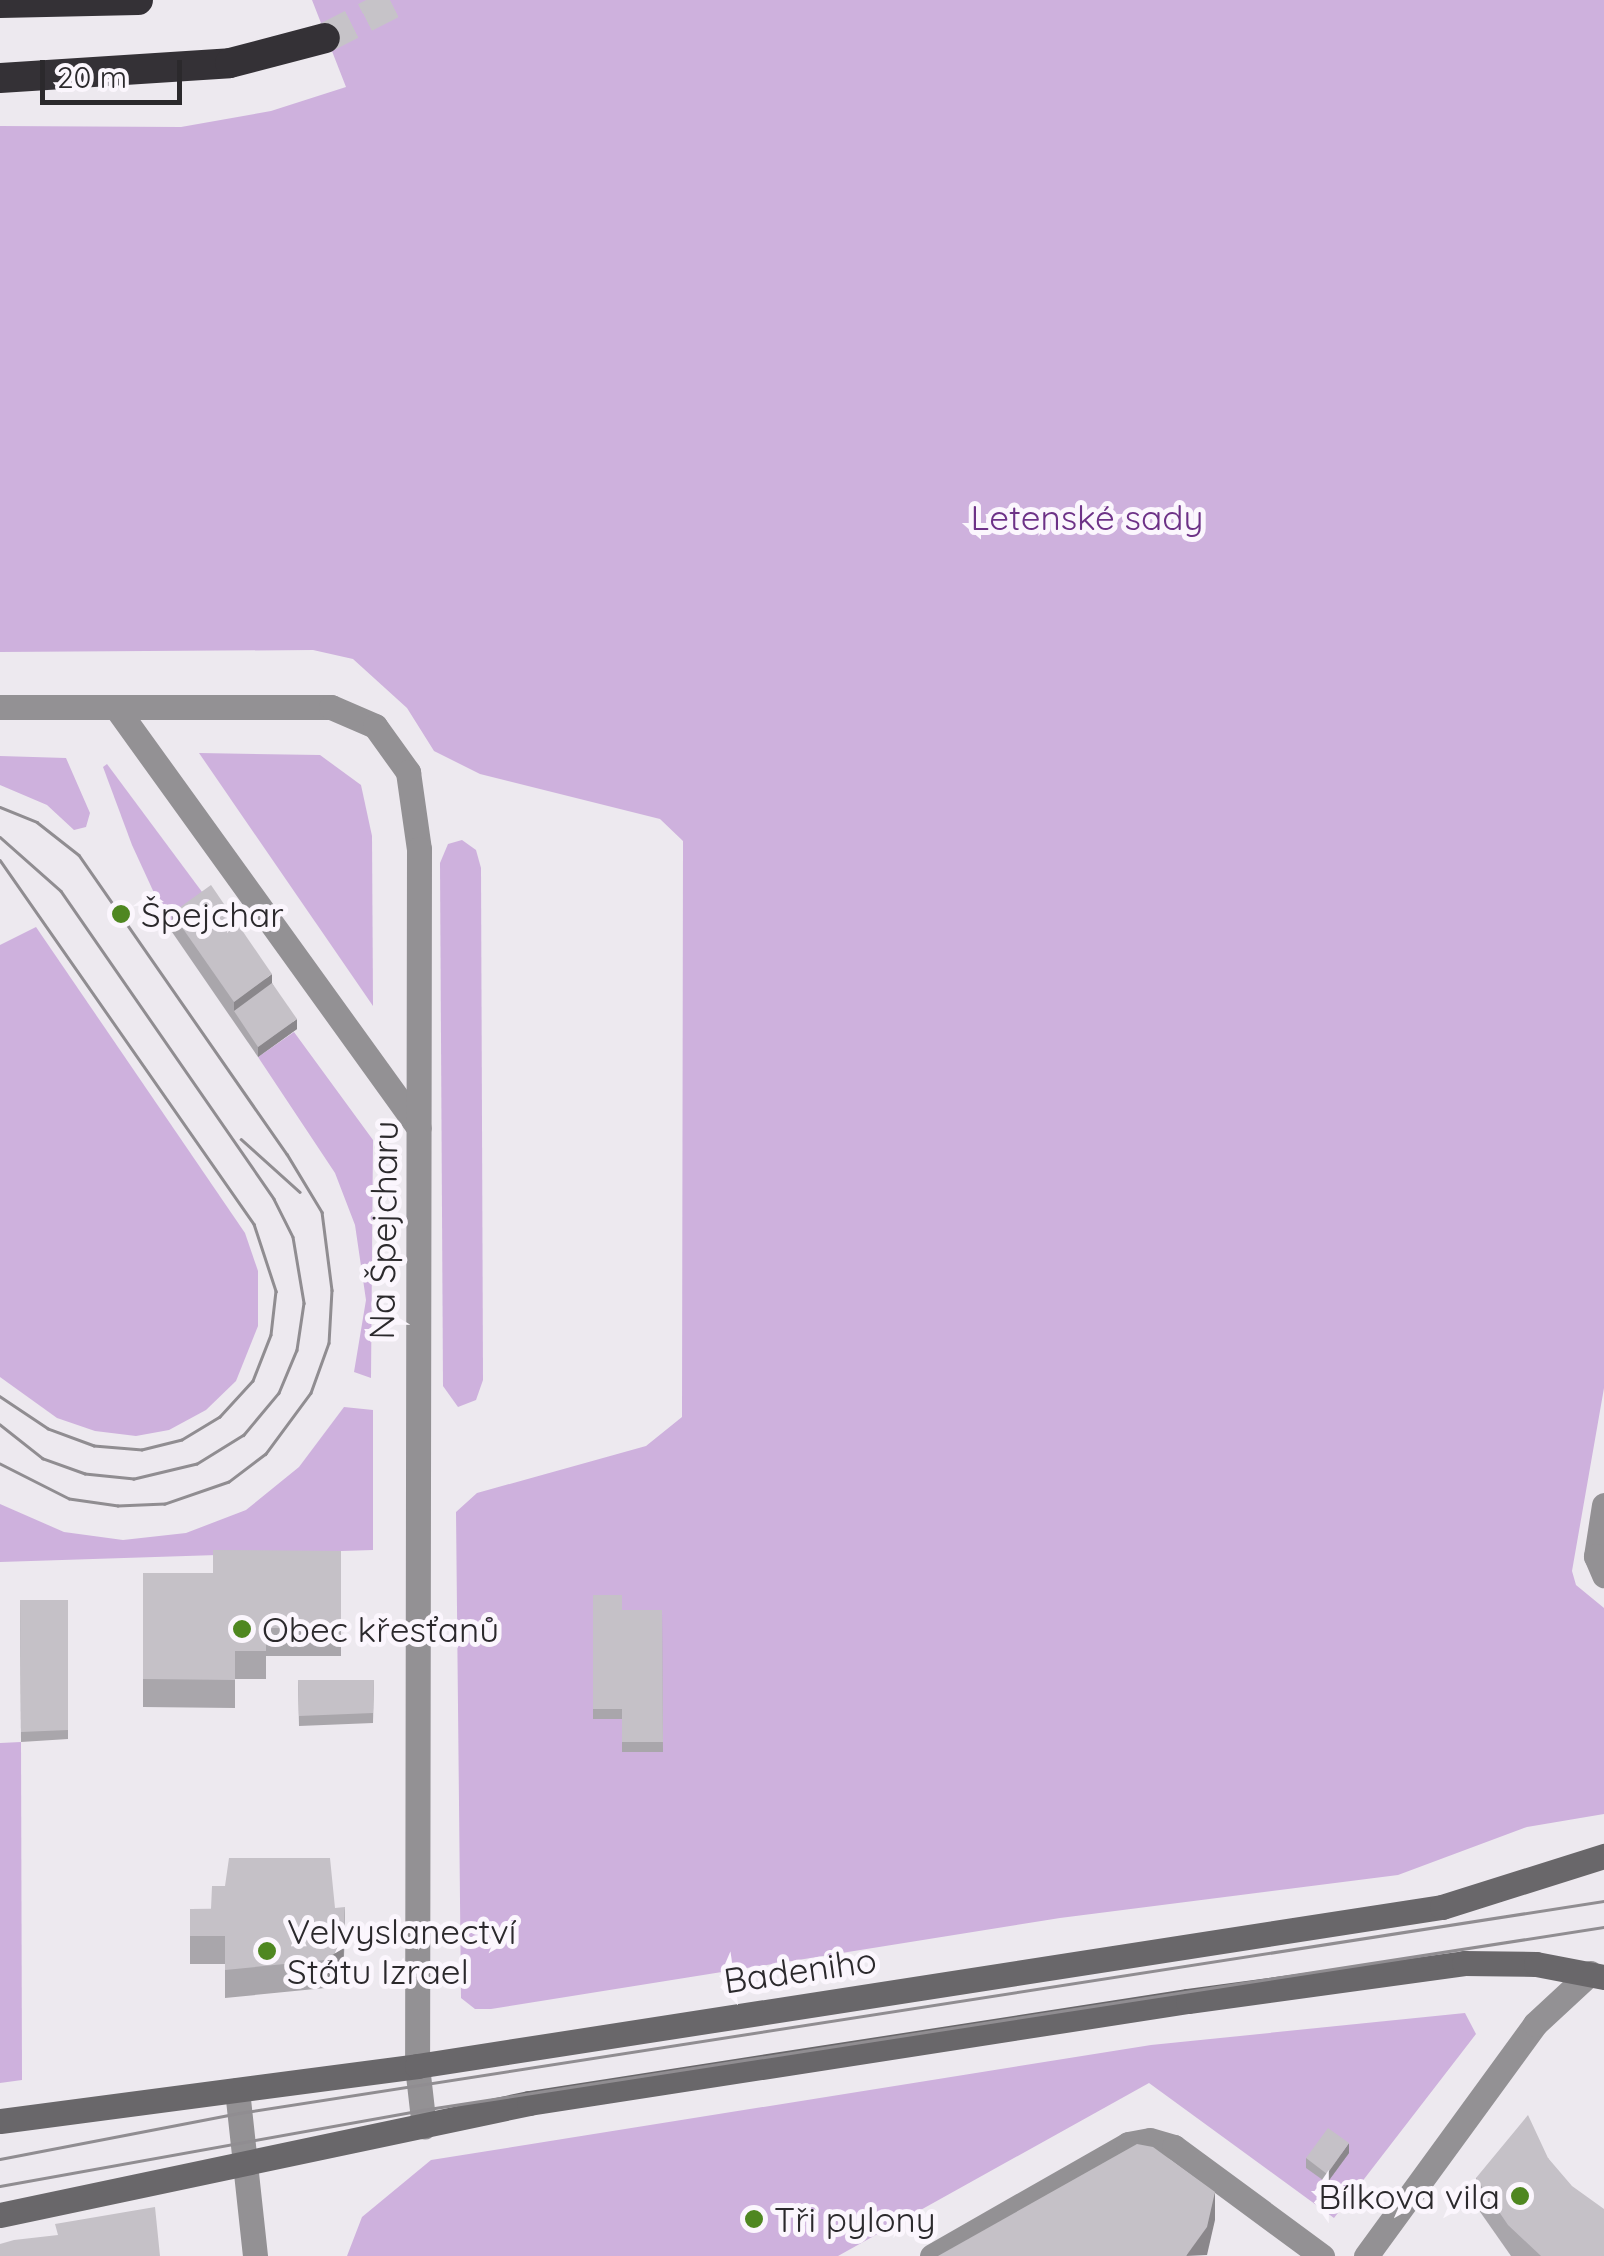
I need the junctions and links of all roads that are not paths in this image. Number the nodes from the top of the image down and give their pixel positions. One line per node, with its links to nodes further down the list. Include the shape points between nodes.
1 (138, 0): 2 (highway)
2 (0, 3)
3 (325, 38): 4 (highway, via 230,63)
4 (0, 78)
5 (0, 706): 6 (street, Na Špejcharu)
6 (117, 708): 7 (street); 7 (street, Na Špejcharu, via 331,708 365,720 394,745 412,786 419,849)
7 (419, 1128): 12 (street, Na Špejcharu)
8 (1604, 1505): 9 (street, via 1596,1556)
9 (1604, 1575)
10 (1604, 1856): 12 (main road, Badeniho, via 1442,1908)
11 (1599, 1973): 15 (main road, via 1536,1964 1440,1966 528,2104); 21 (street, via 1535,2024)
12 (417, 2066): 13 (main road, Badeniho); 15 (street, Na Špejcharu)
13 (236, 2090): 14 (main road, Badeniho); 16 (street)
14 (0, 2121)
15 (424, 2127): 16 (main road)
16 (245, 2167): 17 (main road); 18 (street)
17 (0, 2215)
18 (255, 2256)
19 (932, 2256): 20 (street, via 1128,2144 1150,2140 1174,2147)
20 (1322, 2256)
21 (1366, 2256)

